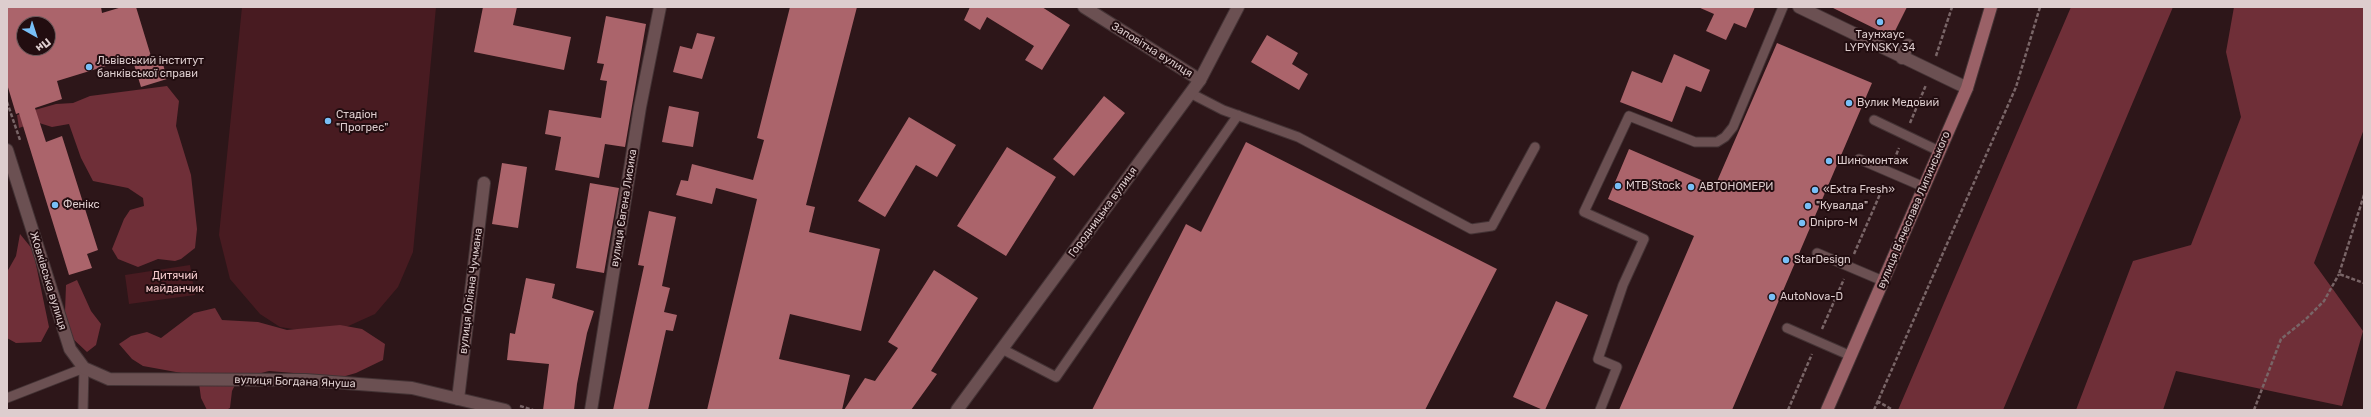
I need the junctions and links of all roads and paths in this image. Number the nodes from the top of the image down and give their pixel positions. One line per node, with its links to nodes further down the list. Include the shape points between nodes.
1 (660, 7): 45 (street, вулиця Євгена Лисика, via 640,107)
2 (1084, 7): 12 (street, Заповітна вулиця)
3 (1238, 7): 12 (street, Городницька вулиця)
4 (1783, 7): 47 (lane, via 1733,127 1725,137 1717,142 1695,142 1628,116 1584,212 1644,240 1624,285 1598,359 1617,367)
5 (1799, 7): 10 (street)
6 (1952, 7): 11 (path)
7 (1991, 7): 13 (main road, вулиця Вʼячеслава Липинського)
8 (2040, 7): 40 (path, via 2016,87)
9 (1908, 45): 10 (street)
10 (1902, 58): 11 (street)
11 (1932, 71): 13 (street); 18 (path)
12 (1200, 80): 14 (street, Городницька вулиця)
13 (1967, 88): 22 (main road, вулиця Вʼячеслава Липинського)
14 (1190, 93): 16 (lane); 35 (street, Городницька вулиця)
15 (7, 102): 19 (path)
16 (1238, 115): 20 (lane, via 1298,137 1471,229 1492,226); 35 (lane, via 1056,377)
17 (1874, 120): 18 (lane)
18 (1905, 135): 22 (lane); 24 (path)
19 (20, 142)
20 (1535, 147)
21 (7, 150): 37 (street, Жовківська вулиця, via 70,349)
22 (1940, 151): 26 (main road, вулиця Вʼячеслава Липинського)
23 (1859, 159): 24 (lane)
24 (1889, 173): 26 (lane); 29 (path)
25 (484, 182): 39 (street, вулиця Юліяна Чучмана)
26 (1924, 187): 31 (main road, вулиця Вʼячеслава Липинського)
27 (2364, 195): 30 (path)
28 (1817, 253): 29 (lane)
29 (1849, 267): 31 (lane); 34 (path)
30 (2339, 274): 32 (path); 52 (path, via 2324,301 2281,339)
31 (1883, 281): 36 (main road, вулиця Вʼячеслава Липинського)
32 (2364, 283)
33 (1787, 328): 34 (lane)
34 (1817, 341): 36 (lane); 48 (path)
35 (1002, 349): 46 (street, Городницька вулиця)
36 (1851, 356): 49 (main road, вулиця Вʼячеслава Липинського)
37 (84, 368): 38 (lane); 39 (street, вулиця Богдана Януша, via 109,379 304,380 412,388); 42 (lane)
38 (7, 398)
39 (458, 399): 43 (street, вулиця Богдана Януша)
40 (1877, 401): 50 (path); 51 (path)
41 (518, 406): 44 (path)
42 (83, 410)
43 (505, 410)
44 (533, 410)
45 (591, 410)
46 (957, 410)
47 (1600, 410)
48 (1788, 410)
49 (1828, 410)
50 (1874, 410)
51 (1893, 410)
52 (2254, 410)

